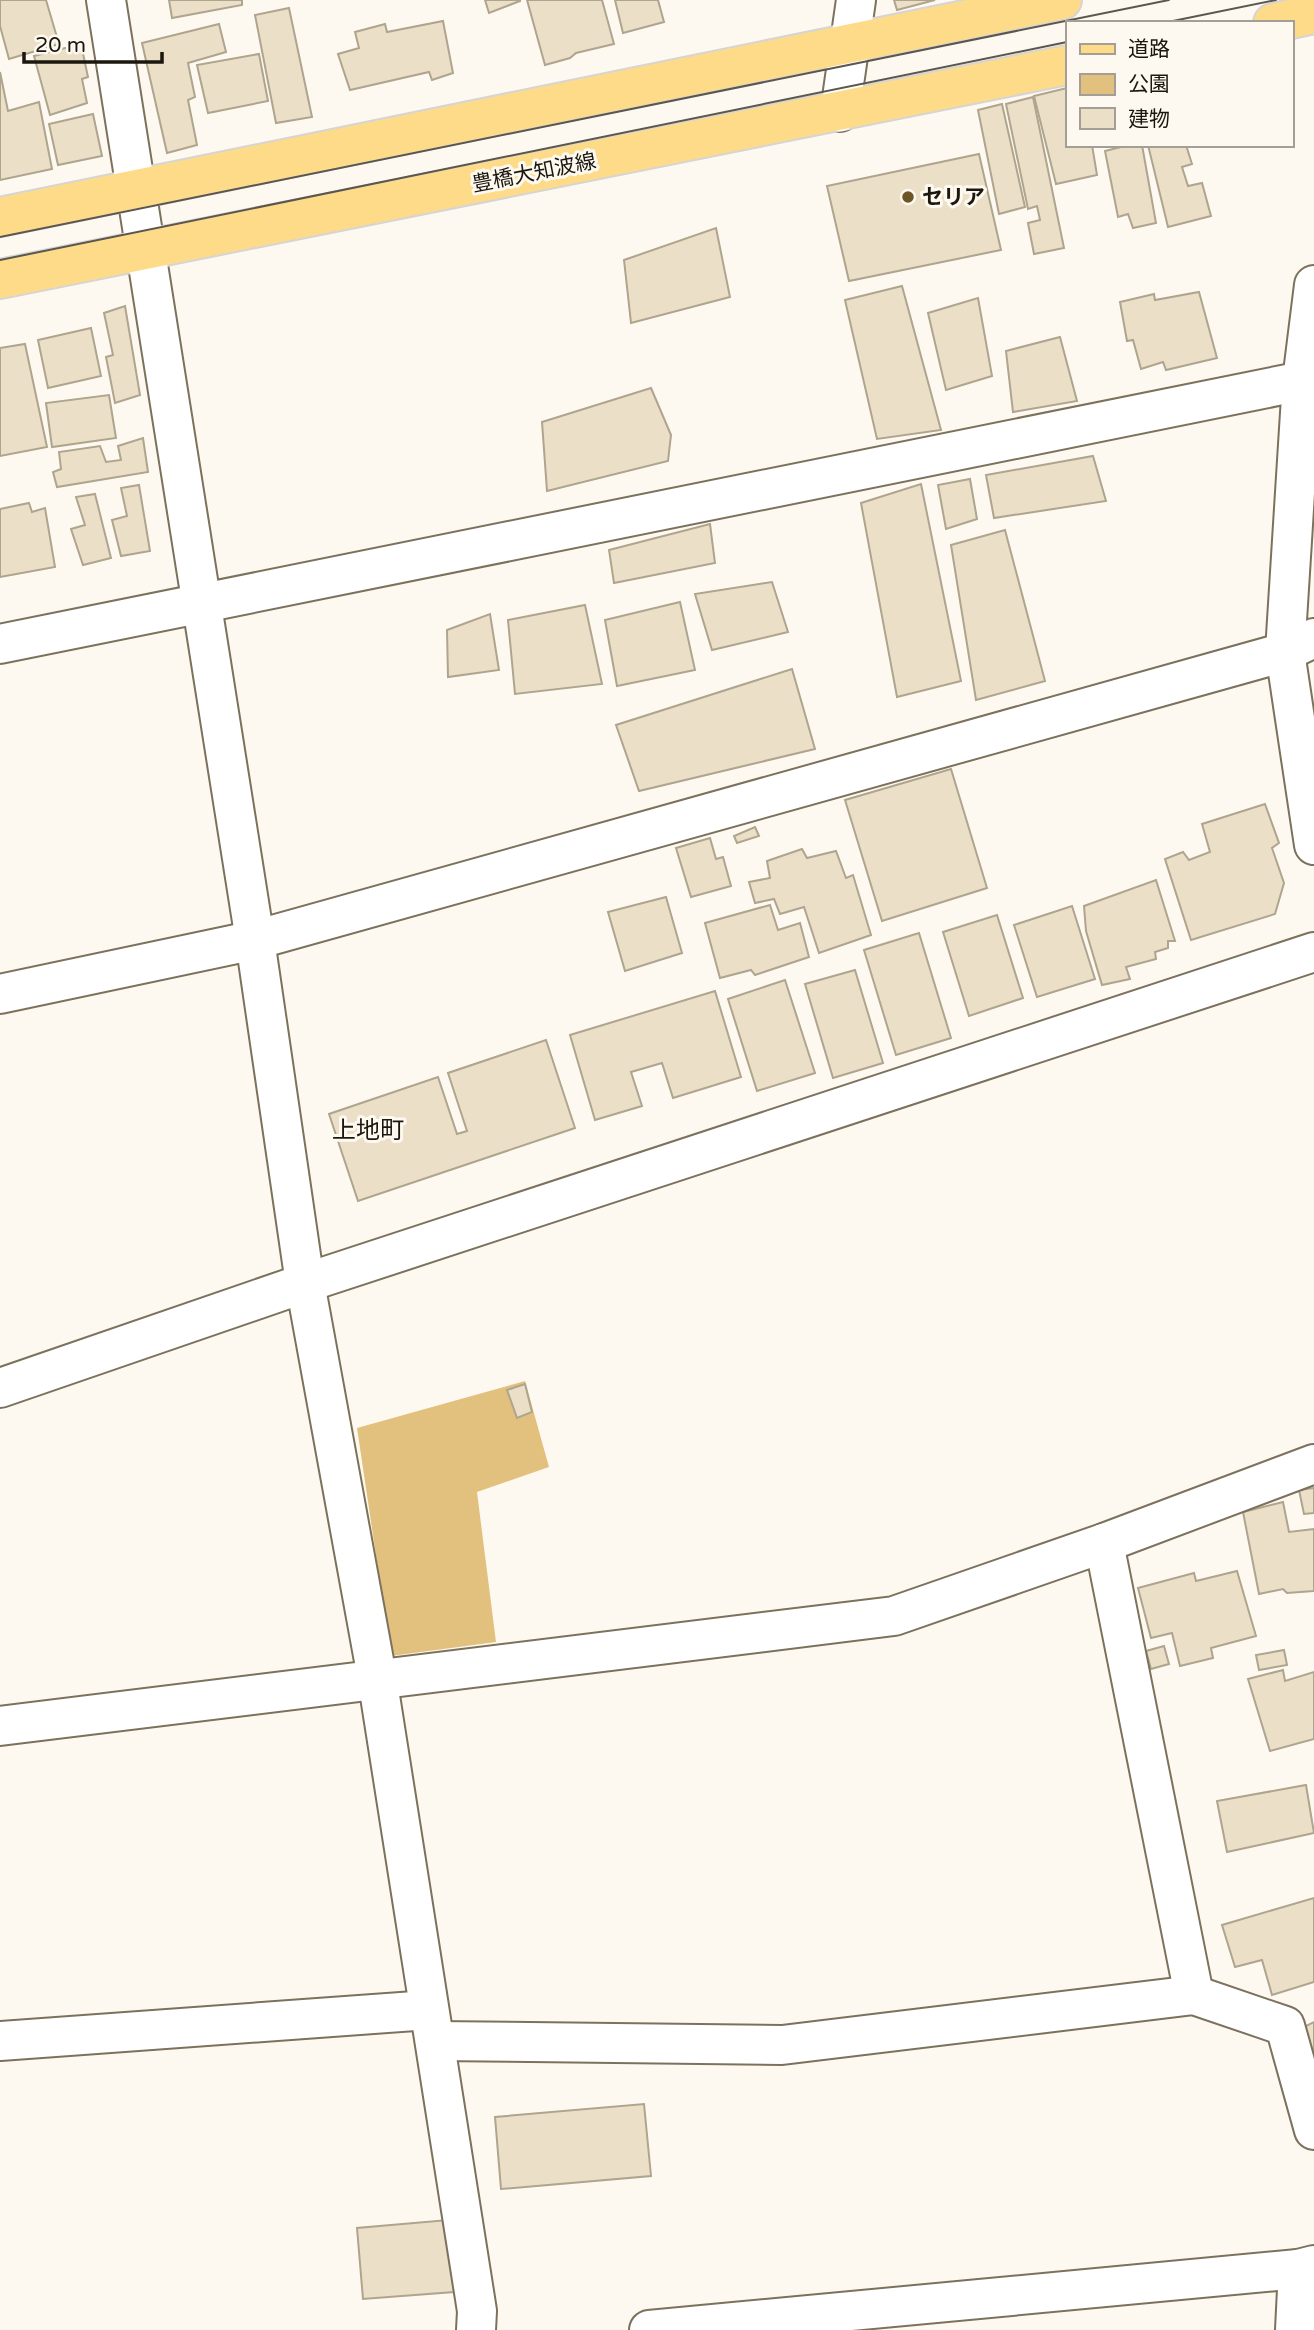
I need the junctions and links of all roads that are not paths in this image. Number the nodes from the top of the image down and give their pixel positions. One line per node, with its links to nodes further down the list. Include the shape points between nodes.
1 (106, 0): 9 (street)
2 (856, 0): 6 (street)
3 (1062, 0): 6 (main road)
4 (1314, 14): 5 (main road)
5 (1282, 21)
6 (850, 43): 8 (street); 9 (main road)
7 (1066, 65): 8 (main road, 豊橋大知波線)
8 (840, 112): 11 (main road, 豊橋大知波線)
9 (135, 190): 10 (main road); 11 (street)
10 (0, 217)
11 (144, 250): 12 (main road, 豊橋大知波線); 15 (street)
12 (0, 279)
13 (1314, 285): 14 (street)
14 (1301, 381): 15 (street); 17 (street)
15 (202, 604): 16 (street); 19 (street)
16 (0, 644)
17 (1300, 645): 18 (street); 19 (street)
18 (1314, 845)
19 (255, 940): 21 (street); 22 (street)
20 (1314, 952): 22 (street)
21 (0, 993)
22 (305, 1283): 23 (street); 26 (street)
23 (0, 1388)
24 (1314, 1464): 25 (street)
25 (1104, 1543): 26 (street, via 894,1616); 28 (street)
26 (377, 1677): 27 (street); 29 (street)
27 (0, 1726)
28 (1194, 1995): 29 (street, via 782,2045); 31 (street, via 1285,2026)
29 (432, 2026): 30 (street); 33 (street, via 477,2311)
30 (0, 2041)
31 (1314, 2130)
32 (1306, 2267): 34 (street); 35 (street)
33 (476, 2330)
34 (649, 2330)
35 (1295, 2330)

